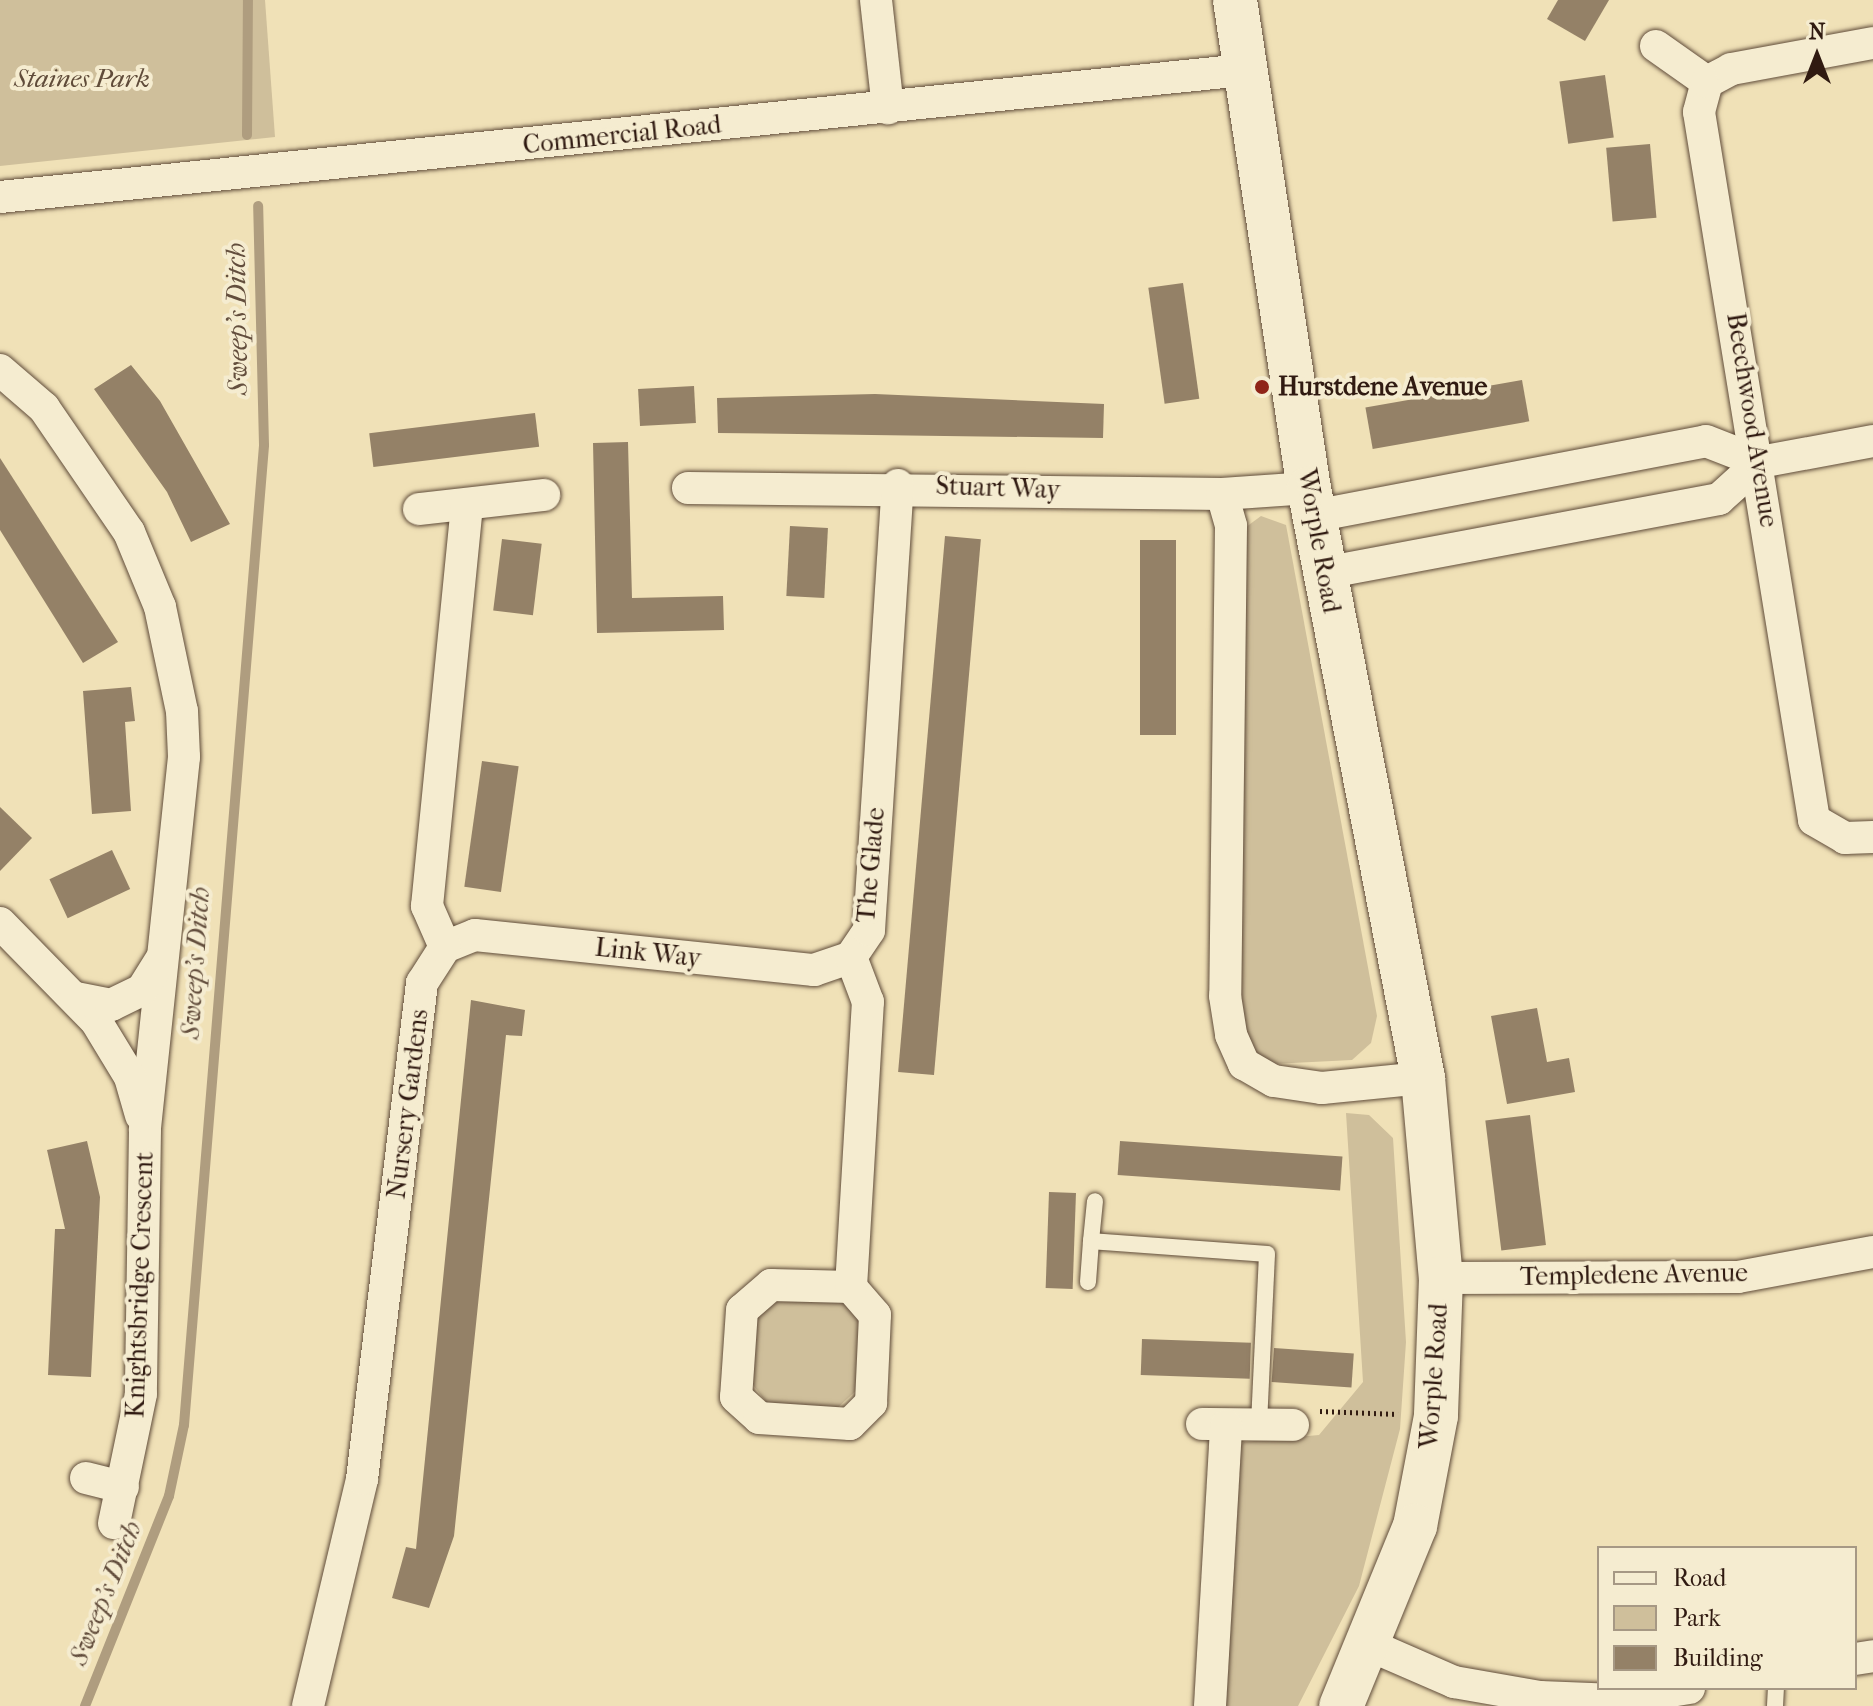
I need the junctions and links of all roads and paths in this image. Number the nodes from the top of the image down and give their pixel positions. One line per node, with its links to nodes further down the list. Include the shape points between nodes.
1 (876, 0): 7 (street)
2 (1235, 0): 5 (street, Worple Road)
3 (1873, 43): 6 (street, via 1731,69)
4 (1656, 46): 6 (street)
5 (1243, 70): 7 (street, Commercial Road); 16 (street, Worple Road)
6 (1707, 82): 11 (street, Beechwood Avenue, via 1699,112)
7 (888, 108): 8 (street, Commercial Road)
8 (0, 197)
9 (0, 370): 23 (street, Knightsbridge Crescent, via 44,408 91,468 129,532 175,659 184,757)
10 (1873, 441): 11 (street)
11 (1760, 462): 16 (street, via 1706,441); 19 (street, via 1719,499); 20 (street, Beechwood Avenue, via 1814,820 1845,838)
12 (898, 485): 13 (street, Stuart Way); 14 (street, Stuart Way); 24 (street, The Glade, via 869,930)
13 (688, 488)
14 (1222, 494): 16 (street, Stuart Way); 26 (street, via 1231,526 1225,996 1231,1035 1244,1064 1274,1081 1322,1088)
15 (544, 495): 17 (street)
16 (1311, 502): 19 (street, Worple Road)
17 (467, 505): 18 (street); 22 (street, via 427,906)
18 (419, 509)
19 (1324, 573): 26 (street, Worple Road)
20 (1873, 837)
21 (0, 923): 25 (street, Knightsbridge Crescent)
22 (445, 947): 24 (street, Link Way, via 475,935 814,970); 42 (street, Nursery Gardens, via 422,983 362,1479)
23 (163, 955): 25 (street, Knightsbridge Crescent, via 142,990 111,1005); 27 (street, Knightsbridge Crescent)
24 (851, 957): 33 (street, The Glade, via 868,1002)
25 (76, 998): 27 (street, Knightsbridge Crescent, via 130,1077)
26 (1423, 1078): 31 (street, Worple Road)
27 (145, 1130): 38 (street, Knightsbridge Crescent, via 141,1394)
28 (1095, 1201): 29 (lane)
29 (1091, 1241): 32 (lane); 35 (lane, via 1267,1254)
30 (1873, 1252): 31 (street, Templedene Avenue, via 1738,1277)
31 (1441, 1278): 34 (street, Worple Road)
32 (1088, 1282)
33 (851, 1287): 33 (street, via 875,1315 871,1403 850,1424 759,1418 736,1397 742,1310 771,1285)
34 (1436, 1416): 36 (path, via 1295,1409); 40 (street, Worple Road, via 1415,1526)
35 (1259, 1424): 36 (street); 43 (street, via 1214,1424)
36 (1293, 1425)
37 (86, 1478): 38 (street)
38 (123, 1487): 39 (street, Knightsbridge Crescent)
39 (114, 1523)
40 (1369, 1645): 41 (street, via 1454,1682 1540,1697 1616,1700); 44 (street, Worple Road)
41 (1677, 1690)
42 (308, 1706)
43 (1210, 1706)
44 (1341, 1706)

